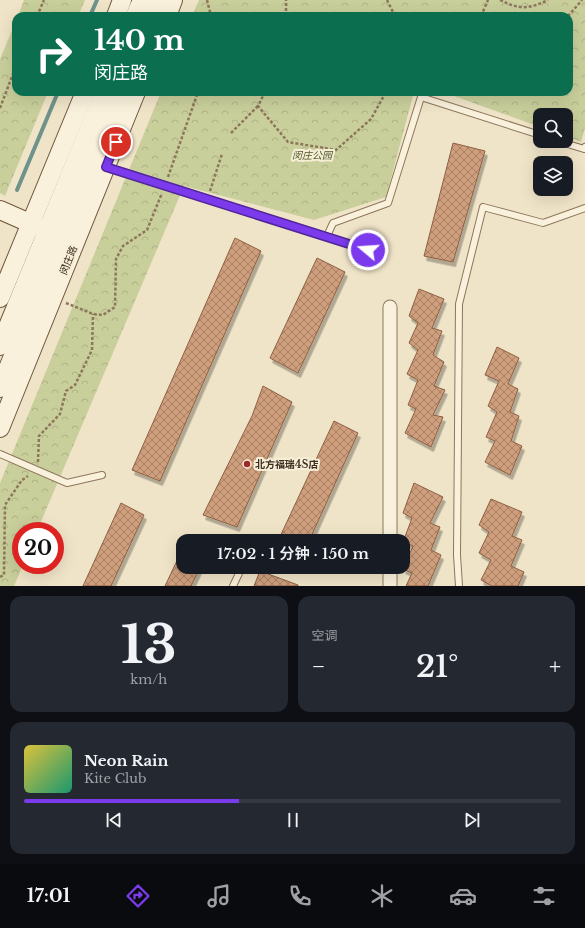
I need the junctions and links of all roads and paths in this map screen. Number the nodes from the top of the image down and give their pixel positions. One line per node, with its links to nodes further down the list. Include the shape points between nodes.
1 (44, 0): 13 (path)
2 (122, 0): 14 (street)
3 (142, 0): 15 (street)
4 (157, 0): 16 (street)
5 (174, 0): 17 (street)
6 (207, 0): 18 (path)
7 (286, 0): 19 (path)
8 (387, 0): 20 (path)
9 (488, 0): 21 (path)
10 (500, 0): 11 (path, via 513,6 533,7)
11 (548, 0)
12 (582, 0): 22 (path)
13 (39, 12)
14 (118, 12)
15 (137, 12)
16 (152, 12)
17 (169, 12)
18 (209, 12)
19 (286, 12)
20 (393, 12)
21 (483, 12)
22 (572, 12)
23 (12, 76): 32 (path)
24 (82, 96): 43 (street)
25 (102, 96): 44 (street)
26 (118, 96): 53 (street, 闵庄路)
27 (134, 96): 38 (street, 闵庄路)
28 (197, 96): 39 (path)
29 (263, 96): 31 (path)
30 (384, 96): 31 (path, via 371,119 336,150 288,142)
31 (258, 106): 33 (path)
32 (0, 108)
33 (231, 133)
34 (533, 133): 45 (lane, via 421,97 388,203 333,223)
35 (573, 146): 36 (lane, via 584,149)
36 (585, 147)
37 (222, 154): 40 (path)
38 (106, 167): 39 (lane); 54 (street, 闵庄路)
39 (165, 186): 40 (lane); 51 (path, via 147,230 123,246 116,259 114,307 103,316)
40 (208, 199): 45 (lane)
41 (585, 208): 64 (lane, via 543,223 483,207 459,304)
42 (0, 210): 43 (street)
43 (31, 224): 44 (street); 47 (street)
44 (47, 230): 52 (street)
45 (327, 236): 46 (lane)
46 (382, 254)
47 (0, 298)
48 (63, 301): 51 (path)
49 (390, 306): 58 (street)
50 (0, 310): 52 (street)
51 (92, 314): 56 (path, via 92,350 75,385 66,391 60,414 39,436)
52 (2, 340)
53 (0, 388)
54 (0, 428)
55 (0, 454): 56 (lane)
56 (37, 470): 57 (lane, via 67,483); 61 (path, via 22,480 5,505 4,575)
57 (102, 475)
58 (390, 534)
59 (238, 574): 62 (lane)
60 (390, 574): 63 (street)
61 (0, 577)
62 (232, 586)
63 (390, 586)
64 (459, 586)

